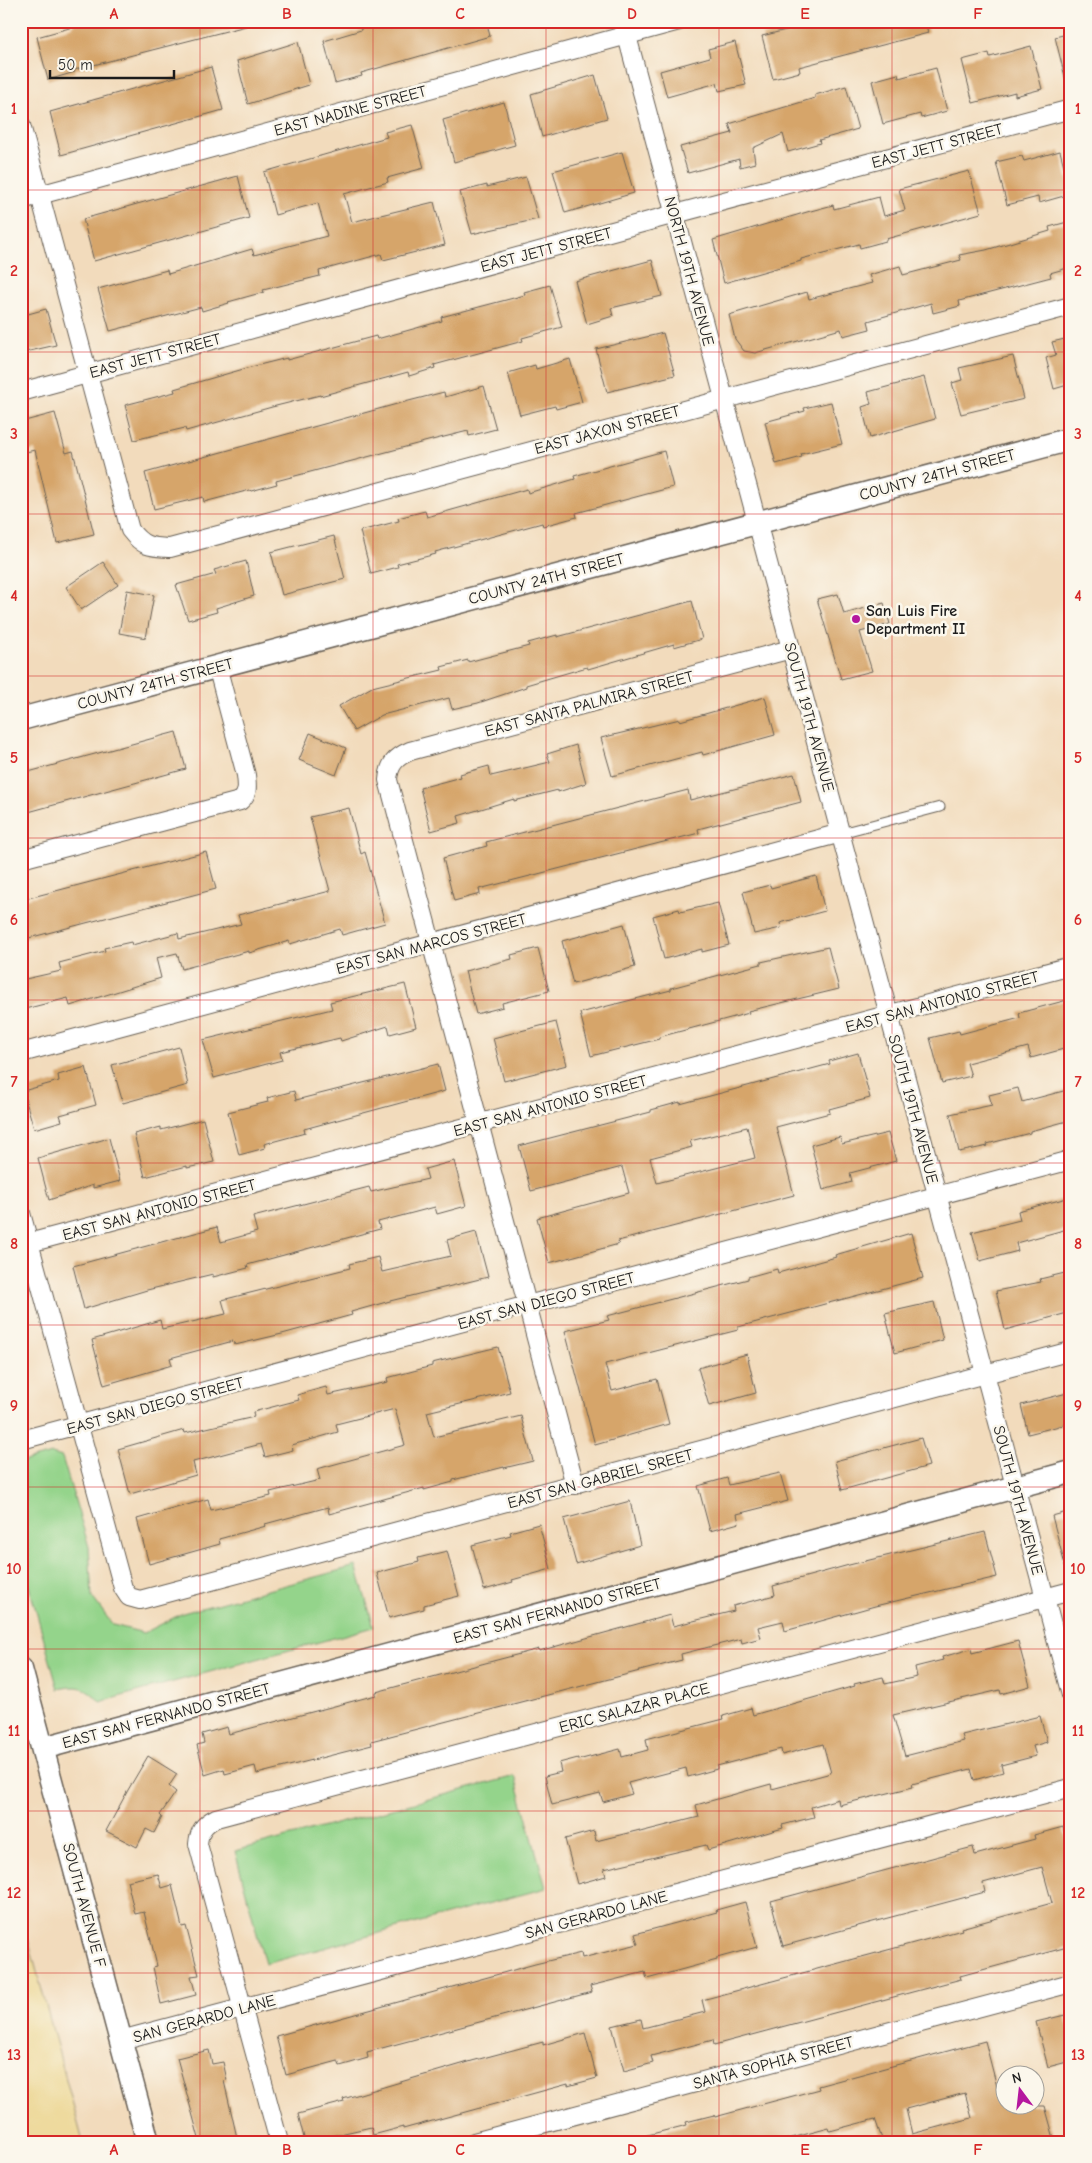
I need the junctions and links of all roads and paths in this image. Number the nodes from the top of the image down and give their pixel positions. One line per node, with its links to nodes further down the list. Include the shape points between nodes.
1 (679, 21): 2 (street, EAST NADINE STREET)
2 (625, 28): 5 (street, EAST NADINE STREET); 7 (street, NORTH 19TH AVENUE)
3 (1071, 109): 7 (street, EAST JETT STREET)
4 (21, 125): 5 (street)
5 (40, 194): 6 (street, EAST NADINE STREET); 9 (street)
6 (21, 200)
7 (675, 214): 9 (street, EAST JETT STREET); 11 (street, NORTH 19TH AVENUE)
8 (1071, 306): 11 (street, EAST JAXON STREET)
9 (88, 374): 10 (street, EAST JETT STREET); 11 (street, EAST JAXON STREET, via 130,530 144,545 170,548)
10 (21, 392)
11 (724, 398): 13 (street, NORTH 19TH AVENUE)
12 (1071, 439): 13 (street, COUNTY 24TH STREET)
13 (757, 522): 14 (street, SOUTH 19TH AVENUE); 15 (street, COUNTY 24TH STREET)
14 (791, 649): 18 (street, SOUTH 19TH AVENUE); 20 (street, EAST SANTA PALMIRA STREET, via 410,750 399,756 391,765 388,780)
15 (217, 666): 16 (street, COUNTY 24TH STREET); 19 (street, via 246,775 248,788 245,797)
16 (21, 719)
17 (940, 807): 18 (lane)
18 (841, 833): 20 (street, EAST SAN MARCOS STREET); 22 (street, SOUTH 19TH AVENUE)
19 (21, 860)
20 (431, 942): 23 (street, EAST SAN MARCOS STREET); 24 (street)
21 (1071, 966): 22 (street, EAST SAN ANTONIO STREET)
22 (889, 1015): 24 (street, EAST SAN ANTONIO STREET); 26 (street, SOUTH 19TH AVENUE)
23 (21, 1054)
24 (479, 1124): 28 (street, EAST SAN ANTONIO STREET); 29 (street)
25 (1071, 1160): 26 (street, EAST SAN DIEGO STREET)
26 (937, 1196): 29 (street, EAST SAN DIEGO STREET); 31 (street, SOUTH 19TH AVENUE)
27 (21, 1213): 28 (street)
28 (29, 1243): 32 (street)
29 (528, 1305): 32 (street, EAST SAN DIEGO STREET); 35 (street)
30 (1071, 1351): 31 (street, EAST SAN GABRIEL SREET)
31 (985, 1374): 35 (street, EAST SAN GABRIEL SREET); 36 (street, SOUTH 19TH AVENUE)
32 (78, 1425): 33 (street, EAST SAN DIEGO STREET); 35 (street, EAST SAN GABRIEL SREET, via 122,1588 129,1597 140,1600)
33 (21, 1440)
34 (1071, 1472): 36 (street, EAST SAN FERNANDO STREET)
35 (575, 1485)
36 (1015, 1486): 38 (street, SOUTH 19TH AVENUE); 41 (street, EAST SAN FERNANDO STREET)
37 (1071, 1591): 38 (street, ERIC SALAZAR PLACE)
38 (1045, 1598): 40 (street, SOUTH 19TH AVENUE); 44 (street, ERIC SALAZAR PLACE, via 216,1818 202,1829 198,1844)
39 (21, 1669): 41 (street, SOUTH AVENUE F)
40 (1071, 1695)
41 (43, 1748): 45 (street, SOUTH AVENUE F)
42 (1071, 1788): 44 (street, SAN GERARDO LANE)
43 (1071, 1983): 48 (street, SANTA SOPHIA STREET)
44 (242, 2008): 45 (street, SAN GERARDO LANE); 47 (street)
45 (121, 2040): 46 (street, SOUTH AVENUE F)
46 (148, 2142)
47 (279, 2142)
48 (474, 2142)

